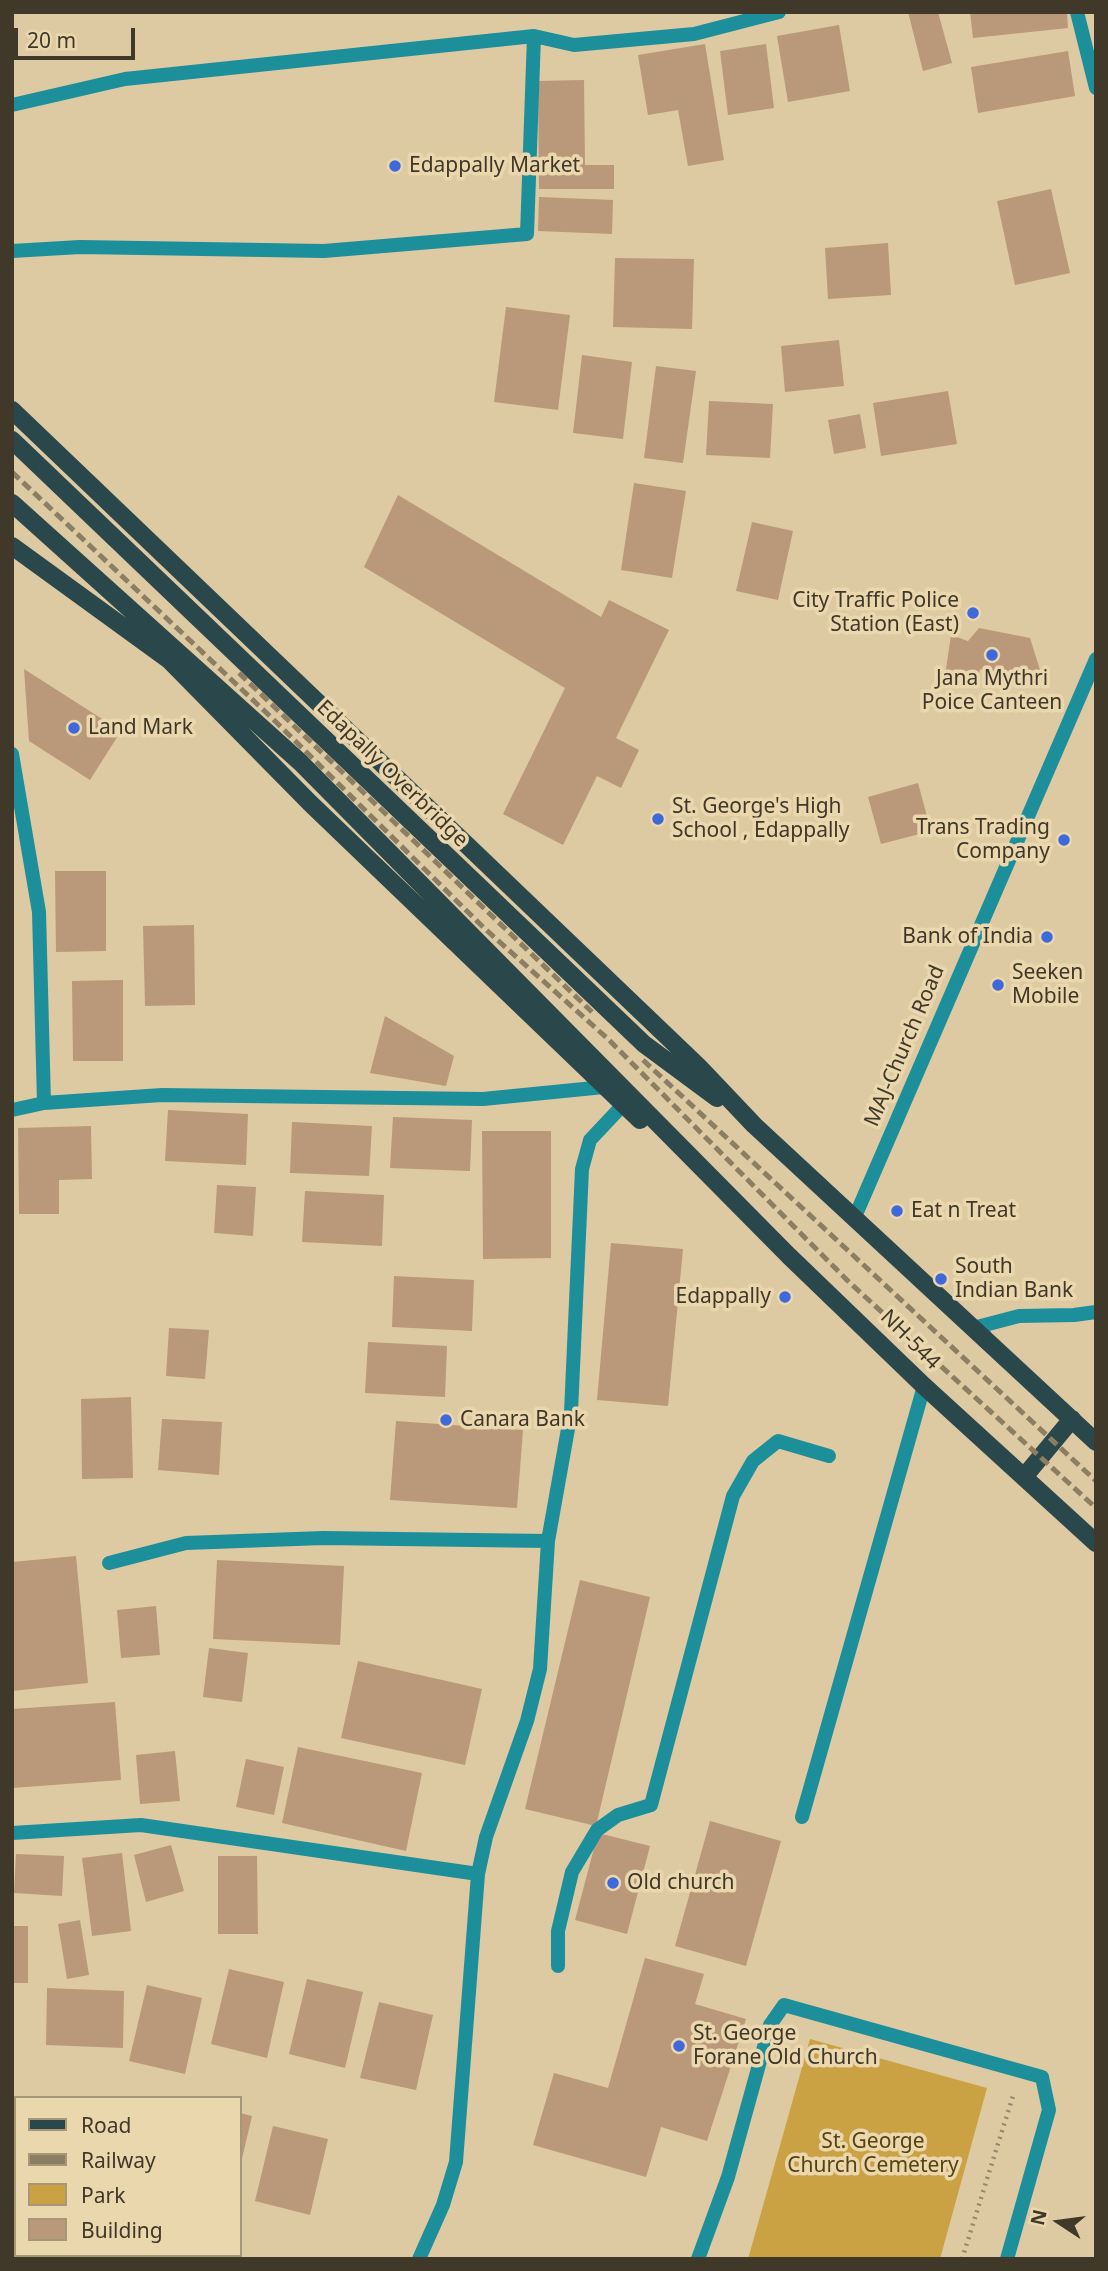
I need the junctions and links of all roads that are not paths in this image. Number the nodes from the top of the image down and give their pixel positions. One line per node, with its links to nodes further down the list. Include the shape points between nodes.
1 (779, 12): 3 (street, via 694,34 575,46)
2 (1077, 12): 4 (street)
3 (534, 36): 5 (street, via 125,79); 6 (street, via 527,234 324,251 80,247)
4 (1096, 88)
5 (12, 105)
6 (12, 251)
7 (12, 410): 17 (main road, via 699,1067)
8 (12, 440): 17 (main road, Edapally Overbridge, via 644,1044)
9 (12, 503): 18 (main road, via 300,762)
10 (12, 546): 13 (main road, via 169,660)
11 (1096, 659): 19 (street, MAJ-Church Road)
12 (12, 754): 14 (street, via 39,912)
13 (604, 1087): 14 (street, via 483,1098 162,1095); 15 (main road)
14 (44, 1103): 16 (street)
15 (623, 1105): 18 (main road, via 668,1146); 27 (street, via 590,1140 582,1169 571,1412)
16 (12, 1110)
17 (754, 1125): 19 (main road)
18 (699, 1163): 22 (main road, NH-544)
19 (854, 1219): 21 (main road)
20 (1096, 1312): 21 (street, via 1019,1316 977,1327)
21 (985, 1335): 23 (main road)
22 (924, 1386): 26 (main road, NH-544); 30 (street)
23 (1072, 1419): 24 (main road); 26 (main road)
24 (1096, 1442)
25 (829, 1455): 33 (street, via 778,1440 753,1461 733,1496 651,1805 618,1815 597,1830 572,1872 558,1931)
26 (1024, 1477): 28 (main road, NH-544)
27 (548, 1541): 29 (street, via 323,1538 186,1543); 32 (street, via 540,1669)
28 (1096, 1544)
29 (109, 1563)
30 (802, 1817)
31 (12, 1833): 32 (street, via 141,1825)
32 (478, 1874): 34 (street, via 456,2162)
33 (558, 1966)
34 (419, 2259)
35 (698, 2259): 36 (street, via 728,2177 770,2025 784,2005 1042,2077 1049,2110)
36 (1006, 2259)

